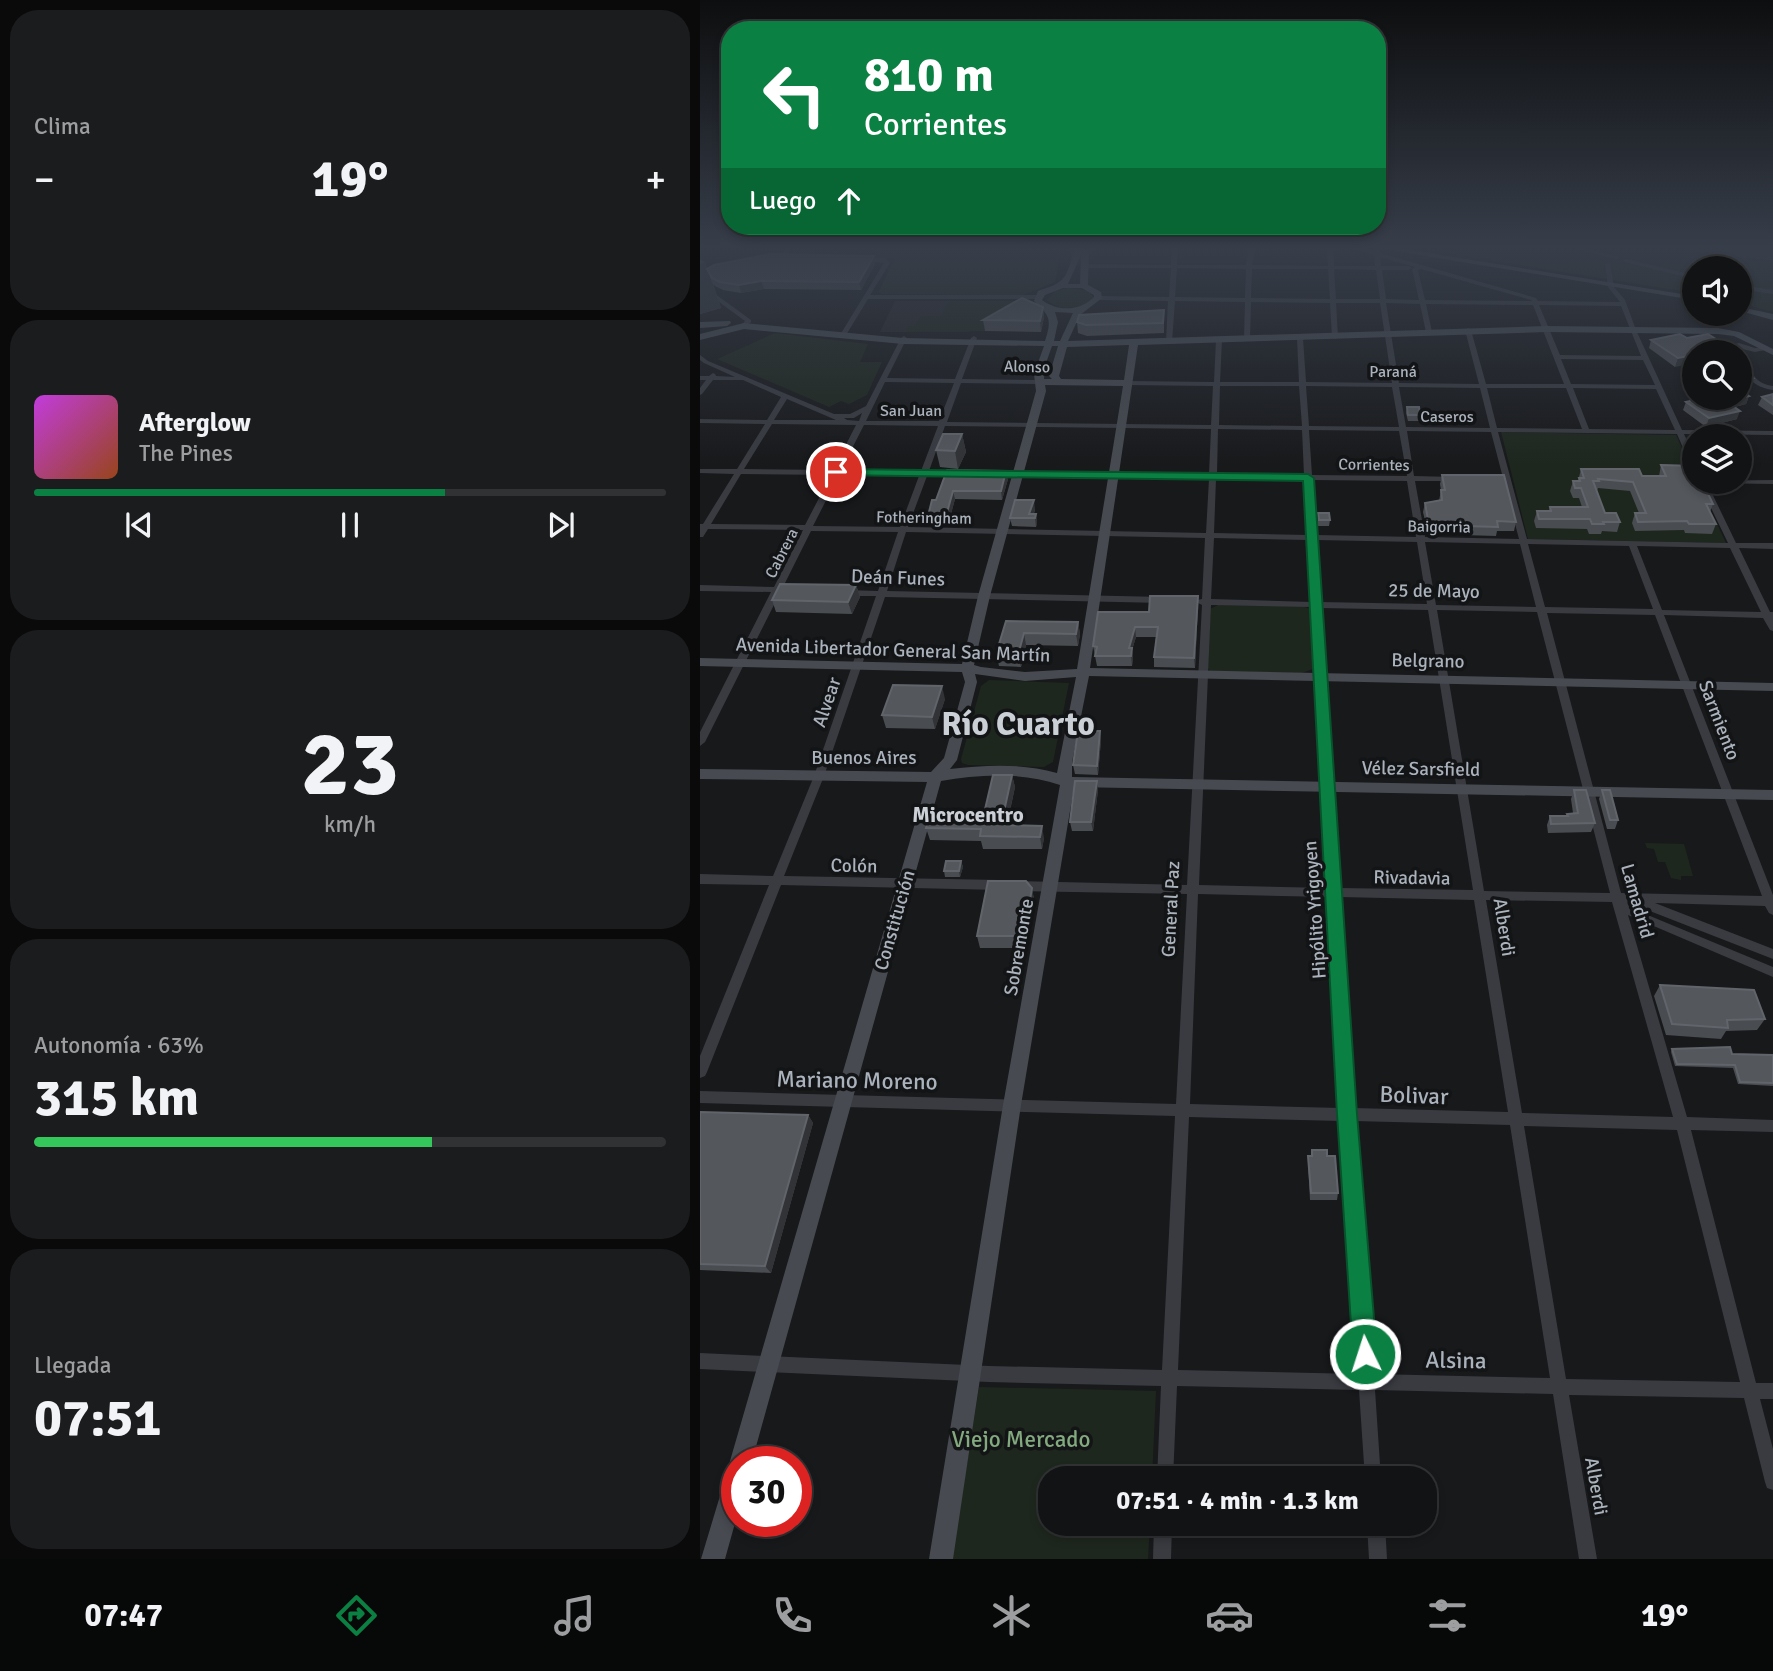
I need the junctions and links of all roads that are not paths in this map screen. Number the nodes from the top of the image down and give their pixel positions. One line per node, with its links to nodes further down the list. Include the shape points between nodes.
1 (741, 319): 12 (street)
2 (853, 319): 18 (street)
3 (1054, 319): 27 (main road, Constitución)
4 (1073, 319): 29 (main road)
5 (1170, 319): 28 (street)
6 (1247, 319): 22 (street)
7 (1335, 319): 20 (street)
8 (1385, 319): 19 (street, Alberdi)
9 (1426, 319): 17 (street)
10 (1543, 319): 14 (street)
11 (1628, 319): 15 (street)
12 (746, 323): 13 (main road); 18 (main road); 21 (main road)
13 (700, 325)
14 (1546, 328): 15 (main road); 16 (main road); 35 (street)
15 (1632, 329): 32 (main road, via 1724,331); 36 (street)
16 (1469, 331): 17 (main road); 19 (main road); 51 (street, Lamadrid)
17 (1429, 332): 19 (main road)
18 (844, 334): 24 (main road)
19 (1387, 335): 20 (main road); 50 (street, Alberdi)
20 (1335, 336): 22 (main road); 23 (main road)
21 (700, 337)
22 (1247, 338): 23 (main road); 26 (main road); 28 (main road)
23 (1300, 338): 49 (street, Hipólito Yrigoyen)
24 (903, 340): 25 (main road); 43 (street, Cabrera)
25 (974, 340): 27 (main road); 44 (street, Alvear)
26 (1219, 340): 28 (main road); 48 (street, General Paz)
27 (1049, 341): 29 (main road); 45 (main road, Constitución)
28 (1169, 341): 29 (main road); 30 (main road)
29 (1065, 342): 30 (main road); 46 (main road, via 1054,376)
30 (1133, 343): 47 (main road, Sobremonte)
31 (1752, 350): 33 (street)
32 (1771, 350): 33 (street)
33 (1756, 352): 34 (street)
34 (1752, 353)
35 (1558, 357): 36 (street); 52 (street)
36 (1645, 358): 53 (street)
37 (702, 361): 38 (street)
38 (719, 368): 40 (street); 41 (street)
39 (700, 378): 40 (street)
40 (710, 378): 41 (street); 55 (street)
41 (747, 379): 56 (street)
42 (1752, 379): 54 (street)
43 (884, 380): 44 (street, Alonso); 57 (street, Cabrera)
44 (958, 381): 45 (street, Alonso); 62 (street, Alvear)
45 (1040, 382): 46 (main road, Alonso); 63 (main road, Constitución)
46 (1058, 382): 47 (main road, Alonso)
47 (1127, 383): 48 (street, Paraná); 64 (main road, Sobremonte)
48 (1217, 384): 49 (street, Paraná); 65 (street, General Paz)
49 (1302, 384): 50 (street, Paraná); 66 (street, Hipólito Yrigoyen)
50 (1396, 385): 51 (street, Paraná); 67 (street, Alberdi)
51 (1484, 386): 52 (street, Paraná); 68 (street, Lamadrid)
52 (1569, 386): 53 (street, Paraná); 69 (street)
53 (1658, 387): 70 (street)
54 (1773, 388)
55 (700, 393)
56 (786, 395): 58 (street); 60 (street)
57 (870, 407): 58 (street, via 851,416); 61 (street, Cabrera)
58 (831, 415): 61 (street)
59 (700, 421): 60 (street, San Juan)
60 (770, 422): 61 (street, San Juan); 74 (street)
61 (861, 424): 62 (street, San Juan); 75 (street, Cabrera)
62 (943, 424): 63 (street, San Juan); 76 (street, Alvear)
63 (1032, 425): 64 (street, San Juan); 79 (main road, Constitución)
64 (1121, 426): 65 (street, Caseros); 80 (main road, Sobremonte)
65 (1214, 427): 66 (street, Caseros); 81 (street, General Paz)
66 (1305, 428): 67 (street, Caseros); 82 (street, Hipólito Yrigoyen)
67 (1403, 429): 68 (street, Caseros); 83 (street, Alberdi)
68 (1495, 430): 69 (street, Caseros); 86 (street, Lamadrid)
69 (1586, 430): 70 (street, Caseros)
70 (1679, 432): 71 (street, Caseros); 72 (street)
71 (1773, 433)
72 (1682, 438)
73 (700, 471): 74 (street)
74 (738, 471): 75 (street); 90 (street)
75 (836, 472): 76 (street); 91 (street, Cabrera)
76 (925, 474): 77 (street); 92 (street, Alvear)
77 (965, 474)
78 (978, 474): 79 (street, Corrientes)
79 (1017, 475): 80 (street, Corrientes); 93 (main road, Constitución)
80 (1114, 475): 81 (street, Corrientes); 94 (main road, Sobremonte)
81 (1212, 477): 82 (street, Corrientes); 96 (street, General Paz)
82 (1308, 478): 83 (street, Corrientes); 97 (street, Hipólito Yrigoyen)
83 (1411, 479): 84 (street, Corrientes); 98 (street, Alberdi)
84 (1467, 480)
85 (1495, 480): 86 (street)
86 (1509, 480): 99 (street, Lamadrid)
87 (1752, 482): 88 (street)
88 (1773, 482)
89 (1708, 494): 101 (street)
90 (703, 526): 91 (street, Fotheringham); 95 (street)
91 (809, 528): 92 (street, Fotheringham); 104 (street, Cabrera)
92 (904, 530): 93 (street, Fotheringham); 107 (street, Alvear)
93 (1002, 532): 94 (street, Fotheringham); 108 (main road, Constitución)
94 (1105, 534): 96 (street, Baigorria); 109 (main road, Sobremonte)
95 (700, 535)
96 (1210, 536): 97 (street, Baigorria); 111 (street, General Paz)
97 (1312, 537): 98 (street, Baigorria); 112 (street, Hipólito Yrigoyen)
98 (1421, 540): 99 (street, Baigorria); 113 (street, Alberdi)
99 (1524, 542): 100 (street, Baigorria); 114 (street, Lamadrid)
100 (1632, 544): 101 (street, Baigorria); 115 (street, Sarmiento)
101 (1733, 545): 102 (street, Baigorria); 116 (street)
102 (1773, 546)
103 (700, 588): 104 (street)
104 (777, 590): 105 (street); 119 (street, Cabrera)
105 (804, 591)
106 (830, 592): 107 (street, Deán Funes)
107 (882, 594): 108 (street, Deán Funes); 120 (street, Alvear)
108 (984, 596): 109 (street, Deán Funes); 121 (main road, Constitución)
109 (1094, 598): 110 (street); 122 (main road, Sobremonte)
110 (1169, 601)
111 (1200, 602): 112 (street, 25 de Mayo); 123 (street, General Paz)
112 (1315, 605): 113 (street, 25 de Mayo); 124 (street, Hipólito Yrigoyen)
113 (1432, 607): 114 (street, 25 de Mayo); 125 (street, Alberdi)
114 (1541, 610): 115 (street, 25 de Mayo); 126 (street, Lamadrid)
115 (1658, 613): 116 (street, 25 de Mayo); 127 (street, Sarmiento)
116 (1770, 615): 117 (street)
117 (1773, 628)
118 (700, 662): 119 (main road, Avenida Libertador General San Martín)
119 (741, 662): 120 (main road, Avenida Libertador General San Martín); 129 (street, Cabrera)
120 (856, 666): 121 (main road, Avenida Libertador General San Martín); 131 (street, Alvear)
121 (967, 668): 122 (main road, Avenida Libertador General San Martín, via 988,674 1067,676); 132 (main road, Constitución, via 971,682 950,760)
122 (1083, 672): 123 (main road, Belgrano); 133 (main road, Sobremonte, via 1065,762)
123 (1203, 674): 124 (main road, Belgrano); 134 (street, General Paz)
124 (1321, 677): 125 (main road, Belgrano); 135 (street, Hipólito Yrigoyen)
125 (1444, 680): 126 (main road, Belgrano); 136 (street, Alberdi)
126 (1559, 682): 127 (main road, Belgrano); 137 (street, Lamadrid)
127 (1687, 685): 128 (main road, Belgrano); 138 (street, Sarmiento)
128 (1773, 687)
129 (700, 742)
130 (700, 774): 131 (main road, Buenos Aires)
131 (819, 776): 132 (main road, Buenos Aires); 141 (street, Alvear)
132 (935, 777): 133 (main road, Buenos Aires, via 962,771 1047,774); 142 (main road, Constitución)
133 (1068, 782): 134 (main road, Vélez Sarsfield); 143 (main road, Sobremonte)
134 (1198, 783): 135 (main road, Vélez Sarsfield); 144 (street, General Paz)
135 (1326, 786): 136 (main road, Vélez Sarsfield); 145 (street, Hipólito Yrigoyen)
136 (1462, 788): 137 (main road, Vélez Sarsfield); 146 (street, Alberdi)
137 (1589, 792): 138 (main road, Vélez Sarsfield); 147 (street, Lamadrid)
138 (1730, 795): 139 (main road, Vélez Sarsfield); 148 (street, Sarmiento)
139 (1773, 795)
140 (700, 879): 141 (street, Colón)
141 (777, 881): 142 (street, Colón); 151 (street, Alvear)
142 (904, 883): 143 (street, Colón); 153 (main road, Constitución)
143 (1050, 886): 144 (street, Rivadavia); 154 (main road, Sobremonte)
144 (1191, 890): 145 (street, Rivadavia); 155 (street, General Paz)
145 (1334, 893): 146 (street, Rivadavia); 156 (street, Hipólito Yrigoyen)
146 (1479, 896): 147 (street, Rivadavia); 157 (street, Alberdi)
147 (1617, 899): 148 (street, Rivadavia); 149 (street, via 1647,904); 150 (street, via 1634,914); 158 (street, Lamadrid)
148 (1772, 904)
149 (1773, 954)
150 (1773, 972)
151 (700, 1072)
152 (700, 1097): 153 (street, Mariano Moreno)
153 (844, 1101): 154 (street, Mariano Moreno); 161 (main road, Constitución)
154 (1012, 1105): 155 (street, Bolivar); 162 (main road, Sobremonte)
155 (1182, 1110): 156 (street, Bolivar); 163 (street, General Paz)
156 (1347, 1114): 157 (street, Bolivar); 164 (street, Hipólito Yrigoyen)
157 (1516, 1119): 158 (street, Bolivar); 165 (street, Alberdi)
158 (1682, 1123): 159 (street, Bolivar); 166 (street, Lamadrid)
159 (1773, 1126)
160 (700, 1361): 161 (street, Alsina)
161 (769, 1363): 162 (street, Alsina); 168 (main road, Constitución)
162 (970, 1373): 163 (street, Alsina); 176 (main road, Sobremonte)
163 (1169, 1378): 164 (street, Alsina); 169 (street, General Paz)
164 (1367, 1381): 165 (street, Alsina); 170 (street, Hipólito Yrigoyen)
165 (1558, 1385): 166 (street, Alsina); 179 (street, Alberdi)
166 (1748, 1391): 167 (street, Alsina); 171 (street, Lamadrid)
167 (1773, 1391)
168 (745, 1446)
169 (1166, 1466)
170 (1372, 1466)
171 (1773, 1482)
172 (721, 1531): 175 (main road)
173 (1163, 1536): 177 (street)
174 (1377, 1536): 178 (street)
175 (713, 1559)
176 (941, 1559)
177 (1162, 1559)
178 (1378, 1559)
179 (1588, 1559)

